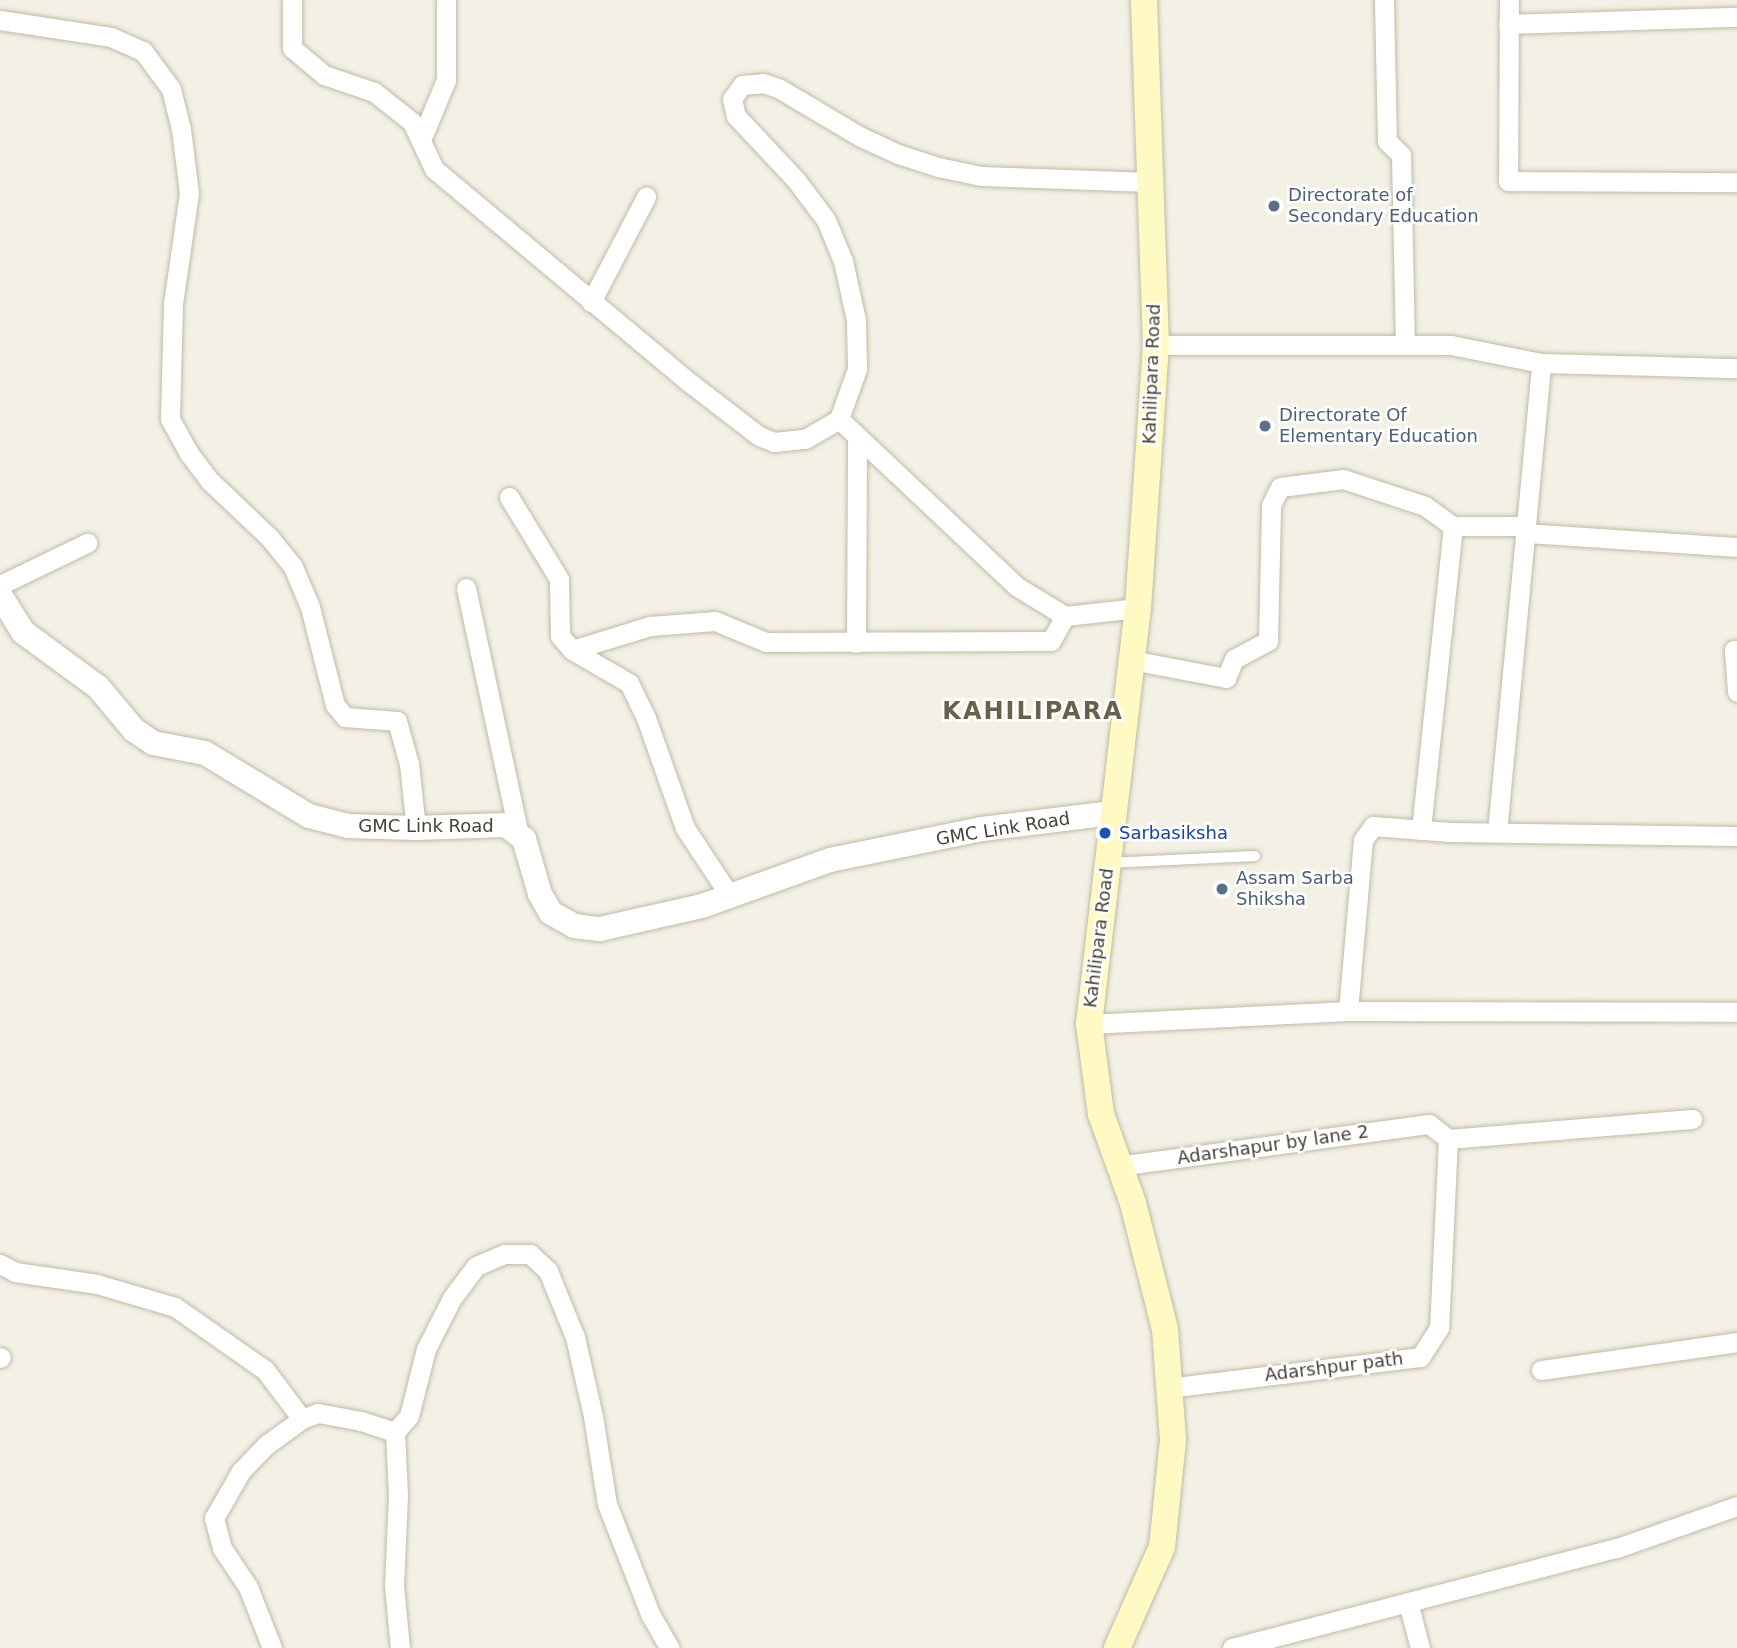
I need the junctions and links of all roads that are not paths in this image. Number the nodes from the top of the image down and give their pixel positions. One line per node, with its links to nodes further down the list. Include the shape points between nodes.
1 (292, 0): 9 (street, via 292,48 324,75 374,92 412,122)
2 (446, 0): 9 (street, via 446,80)
3 (1144, 0): 10 (main road, Kahilipara Road)
4 (1384, 0): 15 (street, via 1387,141 1401,155)
5 (1509, 0): 8 (street)
6 (1737, 16): 8 (street)
7 (0, 20): 36 (street, via 111,37 143,51 171,89 189,193 173,304 170,419 211,482 269,537 293,568 310,607 335,705 345,717 397,721 409,764)
8 (1508, 24): 11 (street, via 1508,181)
9 (421, 140): 13 (street, via 434,169)
10 (1150, 182): 14 (main road, Kahilipara Road); 18 (street, via 981,176 938,167 861,137 780,89 763,83 742,85 732,99 736,116 796,180 825,220 843,261 856,320 857,369)
11 (1737, 182)
12 (646, 197): 13 (street)
13 (591, 302): 18 (street, via 759,436 774,442 805,439)
14 (1156, 345): 15 (street); 28 (main road, Kahilipara Road)
15 (1405, 345): 16 (street, via 1451,345)
16 (1541, 363): 17 (street); 22 (street)
17 (1737, 368)
18 (839, 419): 19 (street)
19 (857, 437): 29 (street, via 1016,586); 30 (street)
20 (509, 498): 31 (street, via 559,579 560,636)
21 (1453, 526): 22 (street); 33 (street, via 1425,506 1343,480 1280,487 1271,505 1268,640 1234,659 1226,678); 37 (street)
22 (1526, 529): 24 (street); 38 (street)
23 (88, 543): 25 (street)
24 (1737, 547)
25 (0, 585)
26 (466, 588): 39 (street)
27 (0, 594): 36 (street, GMC Link Road, via 23,632 98,687 134,730 153,743 205,753 309,816 348,826)
28 (1138, 608): 29 (street); 33 (main road, Kahilipara Road)
29 (1065, 616): 30 (street, via 1051,640)
30 (856, 643): 31 (street, via 766,642 715,621 650,626)
31 (572, 650): 43 (street, via 629,683 685,828)
32 (1737, 650): 34 (street)
33 (1131, 660): 35 (main road, Kahilipara Road)
34 (1737, 692)
35 (1112, 813): 42 (main road, Kahilipara Road); 43 (street, GMC Link Road, via 982,829 830,860)
36 (416, 828): 39 (street, GMC Link Road, via 506,825)
37 (1421, 830): 38 (street); 44 (street, via 1373,826 1363,840)
38 (1497, 832): 40 (street)
39 (519, 835): 43 (street, GMC Link Road, via 551,914 574,926 600,929)
40 (1737, 836)
41 (1255, 856): 42 (lane)
42 (1108, 863): 46 (main road, Kahilipara Road)
43 (730, 896)
44 (1348, 1011): 45 (street); 46 (street)
45 (1737, 1012)
46 (1089, 1024): 49 (main road, Kahilipara Road, via 1101,1114)
47 (1692, 1119): 48 (street)
48 (1448, 1139): 49 (street, Adarshapur by lane 2, via 1429,1124); 53 (street, Adarshpur path, via 1439,1328 1420,1357)
49 (1118, 1166): 53 (main road, Kahilipara Road, via 1133,1203 1165,1329)
50 (0, 1264): 54 (street, via 15,1272 97,1284 175,1307 265,1370)
51 (1737, 1342): 52 (street)
52 (1541, 1370)
53 (1169, 1388): 61 (main road, Kahilipara Road, via 1173,1440 1162,1547)
54 (302, 1419): 55 (street, via 318,1413); 58 (street, via 266,1445 241,1471 214,1518 222,1548 248,1587)
55 (396, 1432): 59 (street, via 394,1585); 60 (street, via 409,1416 426,1349 452,1298 476,1266 504,1254 530,1254 548,1271 575,1337 607,1504 650,1614)
56 (1737, 1506): 57 (street, via 1617,1548)
57 (1408, 1602): 62 (street); 63 (street)
58 (272, 1648)
59 (400, 1648)
60 (670, 1648)
61 (1117, 1648)
62 (1232, 1648)
63 (1420, 1648)

